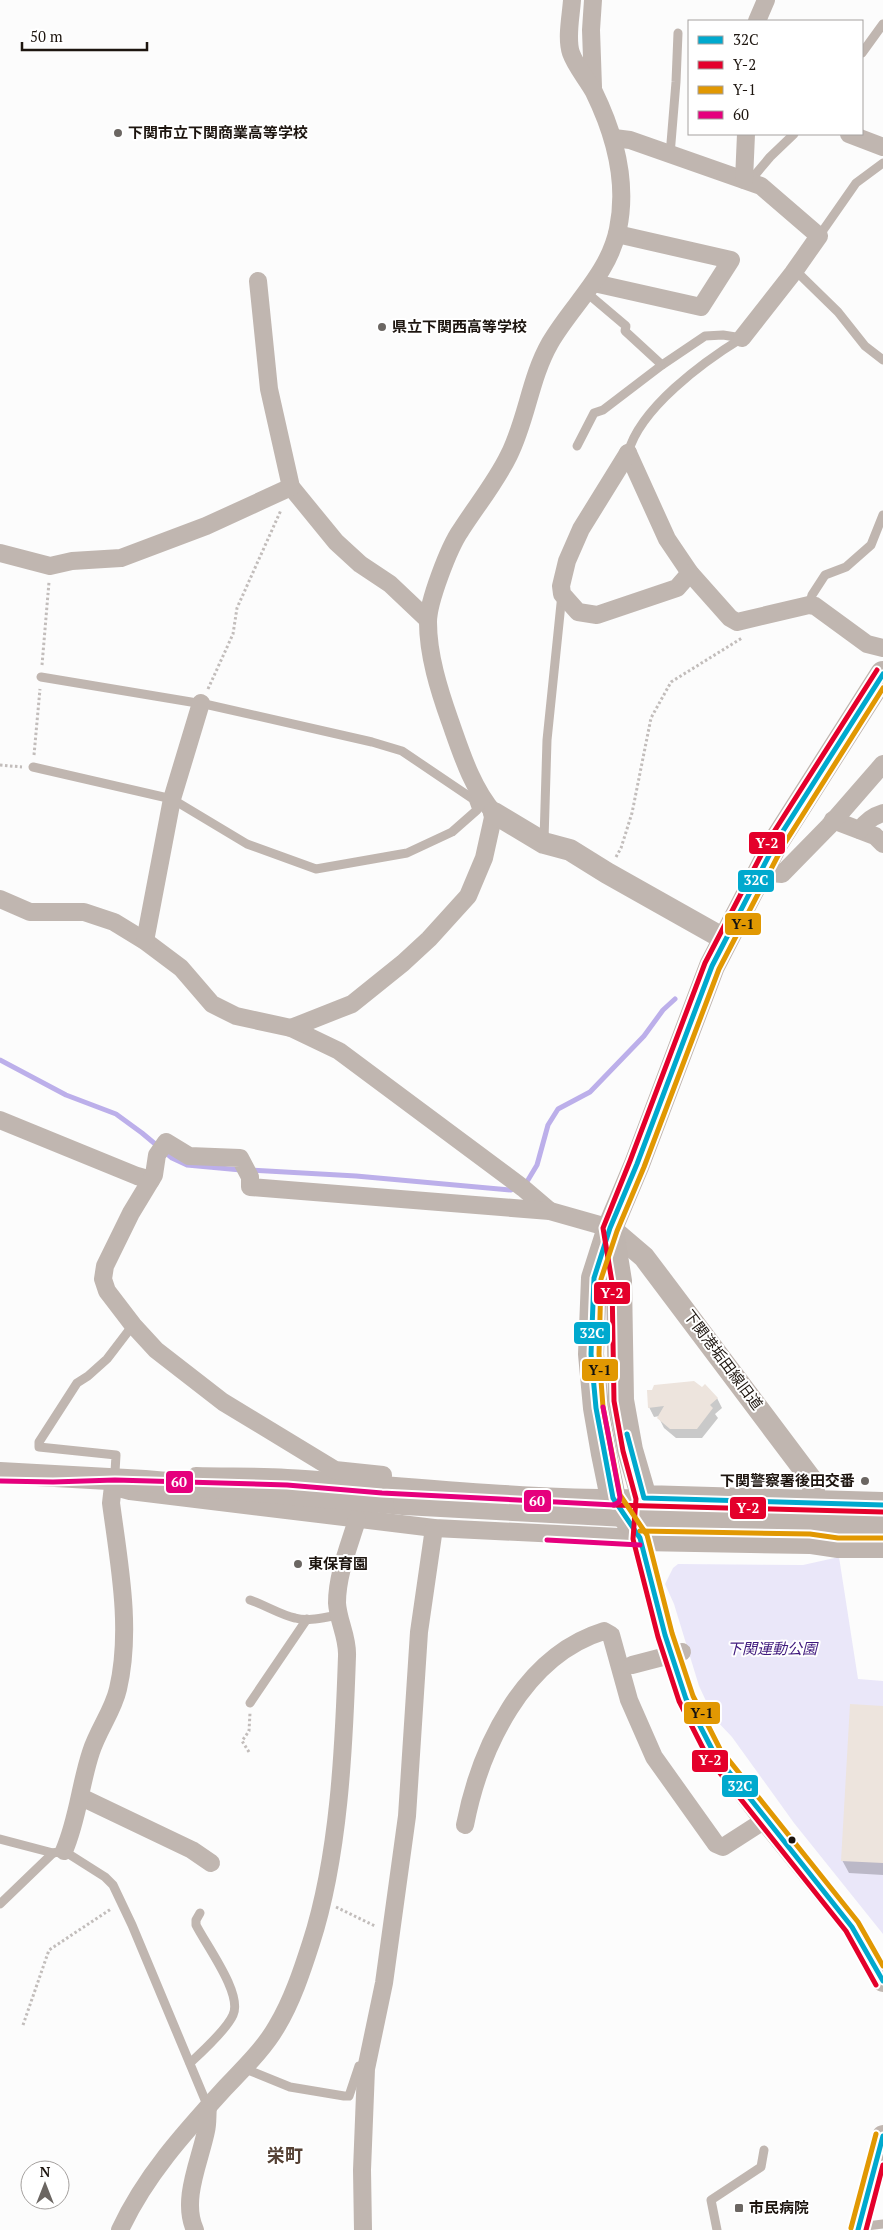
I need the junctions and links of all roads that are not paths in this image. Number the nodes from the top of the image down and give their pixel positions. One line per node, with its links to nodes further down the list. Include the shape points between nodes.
1 (572, 0): 8 (street, via 570,49)
2 (593, 0): 8 (street)
3 (766, 0): 4 (street)
4 (757, 20)
5 (883, 24): 7 (lane)
6 (678, 33): 14 (lane)
7 (863, 51)
8 (593, 90): 12 (street)
9 (746, 135): 16 (street)
10 (793, 135): 16 (lane)
11 (852, 135): 13 (street)
12 (614, 138): 14 (street, via 630,140); 17 (street, via 621,184)
13 (883, 147)
14 (670, 155): 16 (street)
15 (883, 163): 18 (lane, via 856,183)
16 (747, 181): 18 (street, via 761,186)
17 (617, 234): 21 (street); 21 (street, via 731,260 701,307)
18 (819, 236): 19 (street)
19 (795, 270): 22 (street); 23 (lane, via 838,312 865,346)
20 (258, 281): 27 (street, via 268,389)
21 (590, 288): 24 (lane, via 626,326 625,331); 33 (street, via 548,346 521,430 488,492 460,531 447,556)
22 (742, 338): 24 (lane, via 705,336); 26 (lane, via 659,402 632,438)
23 (883, 360)
24 (662, 365): 25 (lane, via 603,410 594,413)
25 (577, 446)
26 (628, 452): 30 (street, via 667,539); 31 (street, via 582,529 567,561)
27 (292, 487): 29 (street, via 206,526 121,558 72,561 50,566); 33 (street, via 336,542 360,564 390,584)
28 (883, 515): 32 (lane, via 871,545 846,567 825,575)
29 (0, 553)
30 (690, 572): 31 (street, via 677,588 597,615 578,612); 32 (street, via 737,622)
31 (562, 594): 45 (lane, via 547,740)
32 (809, 605): 34 (street, via 815,606 867,644)
33 (428, 620): 41 (street, via 440,691 456,738 477,790)
34 (883, 648)
35 (883, 674): 47 (main road, via 797,808)
36 (41, 677): 37 (lane)
37 (201, 703): 40 (street); 40 (lane, via 402,751 473,799 477,810 452,832 407,853 316,868 247,844)
38 (883, 764): 43 (street)
39 (33, 768): 40 (lane)
40 (172, 799): 50 (street)
41 (494, 813): 45 (street); 51 (street, via 484,858 468,896 429,939 352,1004)
42 (883, 813): 44 (street, via 864,823)
43 (833, 820): 44 (street); 47 (street, via 782,874)
44 (860, 830): 46 (street, via 875,836)
45 (544, 843): 49 (street, via 570,850)
46 (883, 844)
47 (761, 872): 49 (main road)
48 (0, 898): 50 (street, via 30,912 84,912 114,922)
49 (726, 940): 55 (main road, via 712,966)
50 (145, 941): 51 (street, via 181,968 212,1004 236,1016)
51 (292, 1028): 54 (street, via 357,1064)
52 (0, 1120): 53 (street)
53 (151, 1180): 54 (street, via 166,1142 189,1156 240,1158 250,1177 250,1186); 56 (street, via 105,1266 103,1279 107,1292)
54 (550, 1211): 55 (street)
55 (610, 1228): 61 (main road, via 594,1278 591,1354 596,1408); 62 (main road, via 619,1281 621,1400 630,1450); 63 (street, 下関港垢田線旧道, via 644,1257 700,1330 811,1479)
56 (133, 1325): 59 (lane, via 107,1359 77,1383 39,1442 39,1447 116,1455); 60 (street, via 168,1361 223,1402 335,1470 383,1475)
57 (0, 1473): 58 (street)
58 (53, 1475): 59 (street); 66 (street, bridge, via 404,1504 681,1519)
59 (114, 1479): 60 (street, via 287,1478); 65 (street, via 130,1491); 76 (street, via 110,1503 123,1613 122,1662 118,1691 91,1752)
60 (382, 1486): 61 (street)
61 (613, 1498): 62 (street); 68 (main road)
62 (644, 1498): 63 (main road); 68 (street)
63 (817, 1505): 64 (main road)
64 (883, 1505)
65 (357, 1520): 67 (street); 71 (street, via 338,1588)
66 (883, 1522)
67 (434, 1528): 68 (street); 86 (street, via 419,1632 406,1816 392,1928)
68 (640, 1538): 69 (main road); 77 (street, via 665,1635 686,1699 714,1753)
69 (883, 1545)
70 (250, 1600): 72 (lane, via 293,1618)
71 (339, 1615): 72 (lane); 87 (street, via 347,1647 346,1696 335,1819 322,1900 312,1943 289,2000 276,2027)
72 (307, 1619): 75 (lane)
73 (682, 1652): 74 (street, bridge)
74 (625, 1667): 77 (street, via 629,1700 654,1756 716,1844 723,1847); 78 (street, via 611,1634 604,1632 567,1648 541,1668 513,1704 494,1739 473,1792)
75 (250, 1703)
76 (81, 1798): 80 (street, via 73,1830); 81 (street, via 192,1850)
77 (766, 1820): 84 (street, via 852,1927)
78 (465, 1825)
79 (0, 1838): 80 (lane)
80 (58, 1852): 82 (lane); 85 (lane, via 111,1881)
81 (211, 1863)
82 (0, 1904)
83 (200, 1913): 85 (lane, via 196,1925 233,1993 234,2015)
84 (883, 1981)
85 (190, 2063): 88 (lane)
86 (366, 2065): 87 (lane, via 359,2066 349,2096 290,2087); 95 (street)
87 (243, 2068): 88 (street)
88 (208, 2107): 93 (street, via 150,2176); 94 (street, via 190,2203)
89 (883, 2136): 92 (street)
90 (764, 2150): 96 (lane, via 761,2167 711,2200)
91 (883, 2224): 92 (lane)
92 (859, 2228)
93 (120, 2230)
94 (195, 2230)
95 (363, 2230)
96 (717, 2230)

